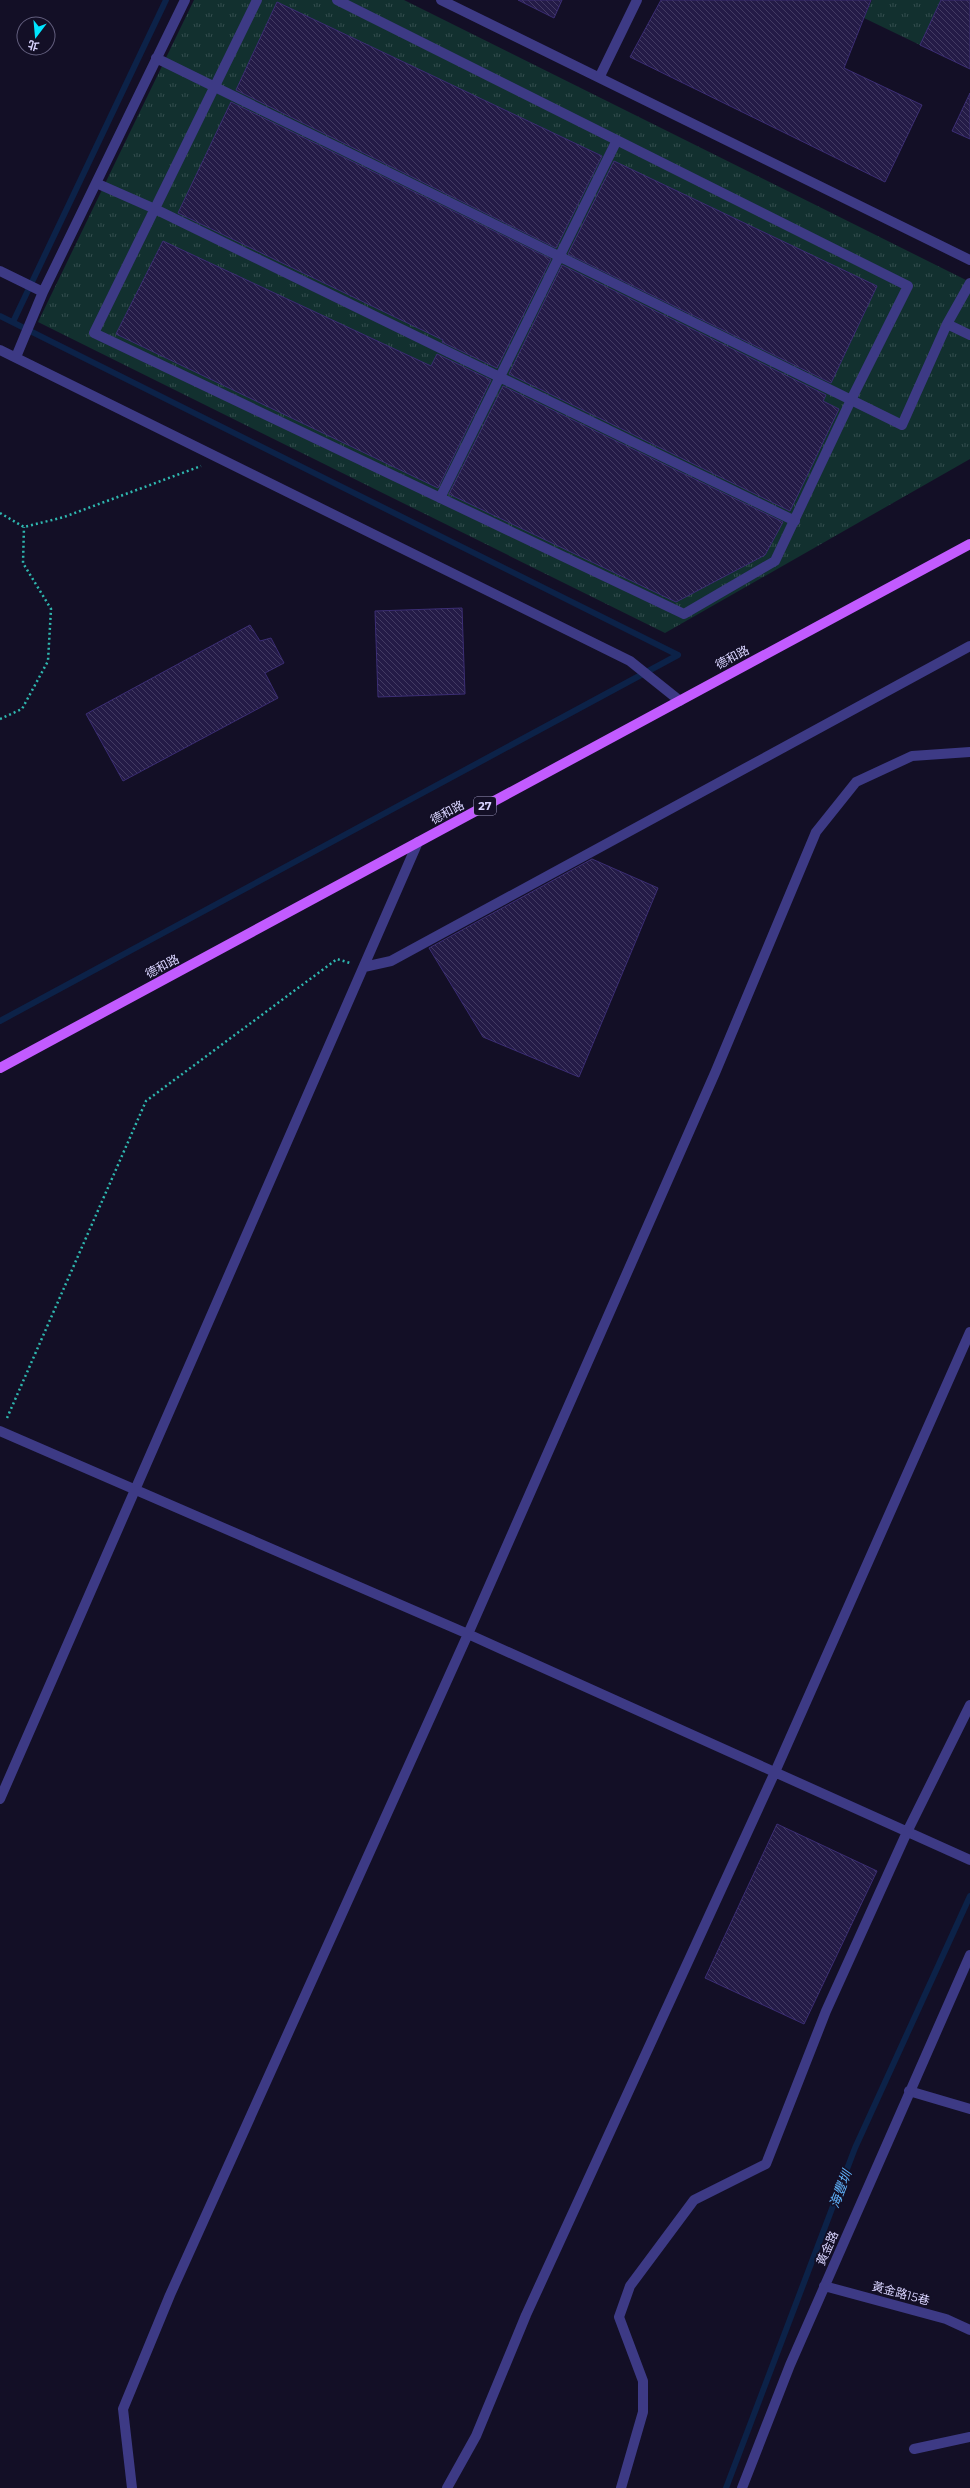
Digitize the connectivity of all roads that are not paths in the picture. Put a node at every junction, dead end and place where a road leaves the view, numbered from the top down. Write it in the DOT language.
graph roads {
  1 [pos="185,0"];
  2 [pos="257,0"];
  3 [pos="337,0"];
  4 [pos="441,0"];
  5 [pos="637,0"];
  6 [pos="156,58"];
  7 [pos="600,76"];
  8 [pos="214,88"];
  9 [pos="617,140"];
  10 [pos="96,183"];
  11 [pos="155,209"];
  12 [pos="560,257"];
  13 [pos="970,260"];
  14 [pos="0,271"];
  15 [pos="970,283"];
  16 [pos="43,292"];
  17 [pos="947,324"];
  18 [pos="970,335"];
  19 [pos="0,350"];
  20 [pos="16,357"];
  21 [pos="501,377"];
  22 [pos="851,400"];
  23 [pos="440,498"];
  24 [pos="795,521"];
  25 [pos="970,544"];
  26 [pos="970,646"];
  27 [pos="680,700"];
  28 [pos="970,752"];
  29 [pos="418,842"];
  30 [pos="364,967"];
  31 [pos="0,1068"];
  32 [pos="970,1332"];
  33 [pos="1,1431"];
  34 [pos="136,1490"];
  35 [pos="468,1634"];
  36 [pos="970,1705"];
  37 [pos="775,1772"];
  38 [pos="0,1799"];
  39 [pos="907,1832"];
  40 [pos="970,1860"];
  41 [pos="970,1954"];
  42 [pos="909,2091"];
  43 [pos="970,2109"];
  44 [pos="824,2286"];
  45 [pos="970,2330"];
  46 [pos="970,2437"];
  47 [pos="914,2449"];
  48 [pos="132,2488"];
  49 [pos="447,2488"];
  50 [pos="622,2488"];
  51 [pos="742,2488"];
  1 -- 6 [label="street"];
  2 -- 8 [label="street"];
  3 -- 9 [label="street"];
  4 -- 7 [label="street"];
  5 -- 7 [label="street"];
  6 -- 8 [label="street"];
  6 -- 10 [label="street"];
  7 -- 13 [label="street"];
  8 -- 11 [label="street"];
  8 -- 12 [label="street"];
  9 -- 12 [label="street"];
  9 -- 22 [label="street"];
  10 -- 11 [label="street"];
  10 -- 16 [label="street"];
  11 -- 21 [label="street"];
  11 -- 23 [label="street"];
  12 -- 21 [label="street"];
  12 -- 22 [label="street"];
  14 -- 16 [label="street"];
  15 -- 17 [label="street"];
  16 -- 20 [label="street"];
  17 -- 18 [label="street"];
  17 -- 22 [label="street"];
  19 -- 20 [label="street"];
  20 -- 27 [label="street"];
  21 -- 23 [label="street"];
  21 -- 24 [label="street"];
  22 -- 24 [label="street"];
  23 -- 24 [label="street"];
  25 -- 27 [label="main road, 德和路 / 27"];
  26 -- 30 [label="street"];
  27 -- 29 [label="main road, 德和路 / 27"];
  28 -- 35 [label="street"];
  29 -- 30 [label="street"];
  29 -- 31 [label="main road, 德和路 / 27"];
  30 -- 34 [label="street"];
  32 -- 37 [label="street"];
  33 -- 34 [label="street"];
  34 -- 35 [label="street"];
  34 -- 38 [label="street"];
  35 -- 37 [label="street"];
  35 -- 48 [label="street"];
  36 -- 39 [label="street"];
  37 -- 39 [label="street"];
  37 -- 49 [label="street"];
  39 -- 40 [label="street"];
  39 -- 50 [label="street"];
  41 -- 42 [label="street, 黃金路"];
  42 -- 43 [label="street"];
  42 -- 44 [label="street, 黃金路"];
  44 -- 45 [label="street, 黃金路15巷"];
  44 -- 51 [label="street, 黃金路"];
  46 -- 47 [label="street"];
}
